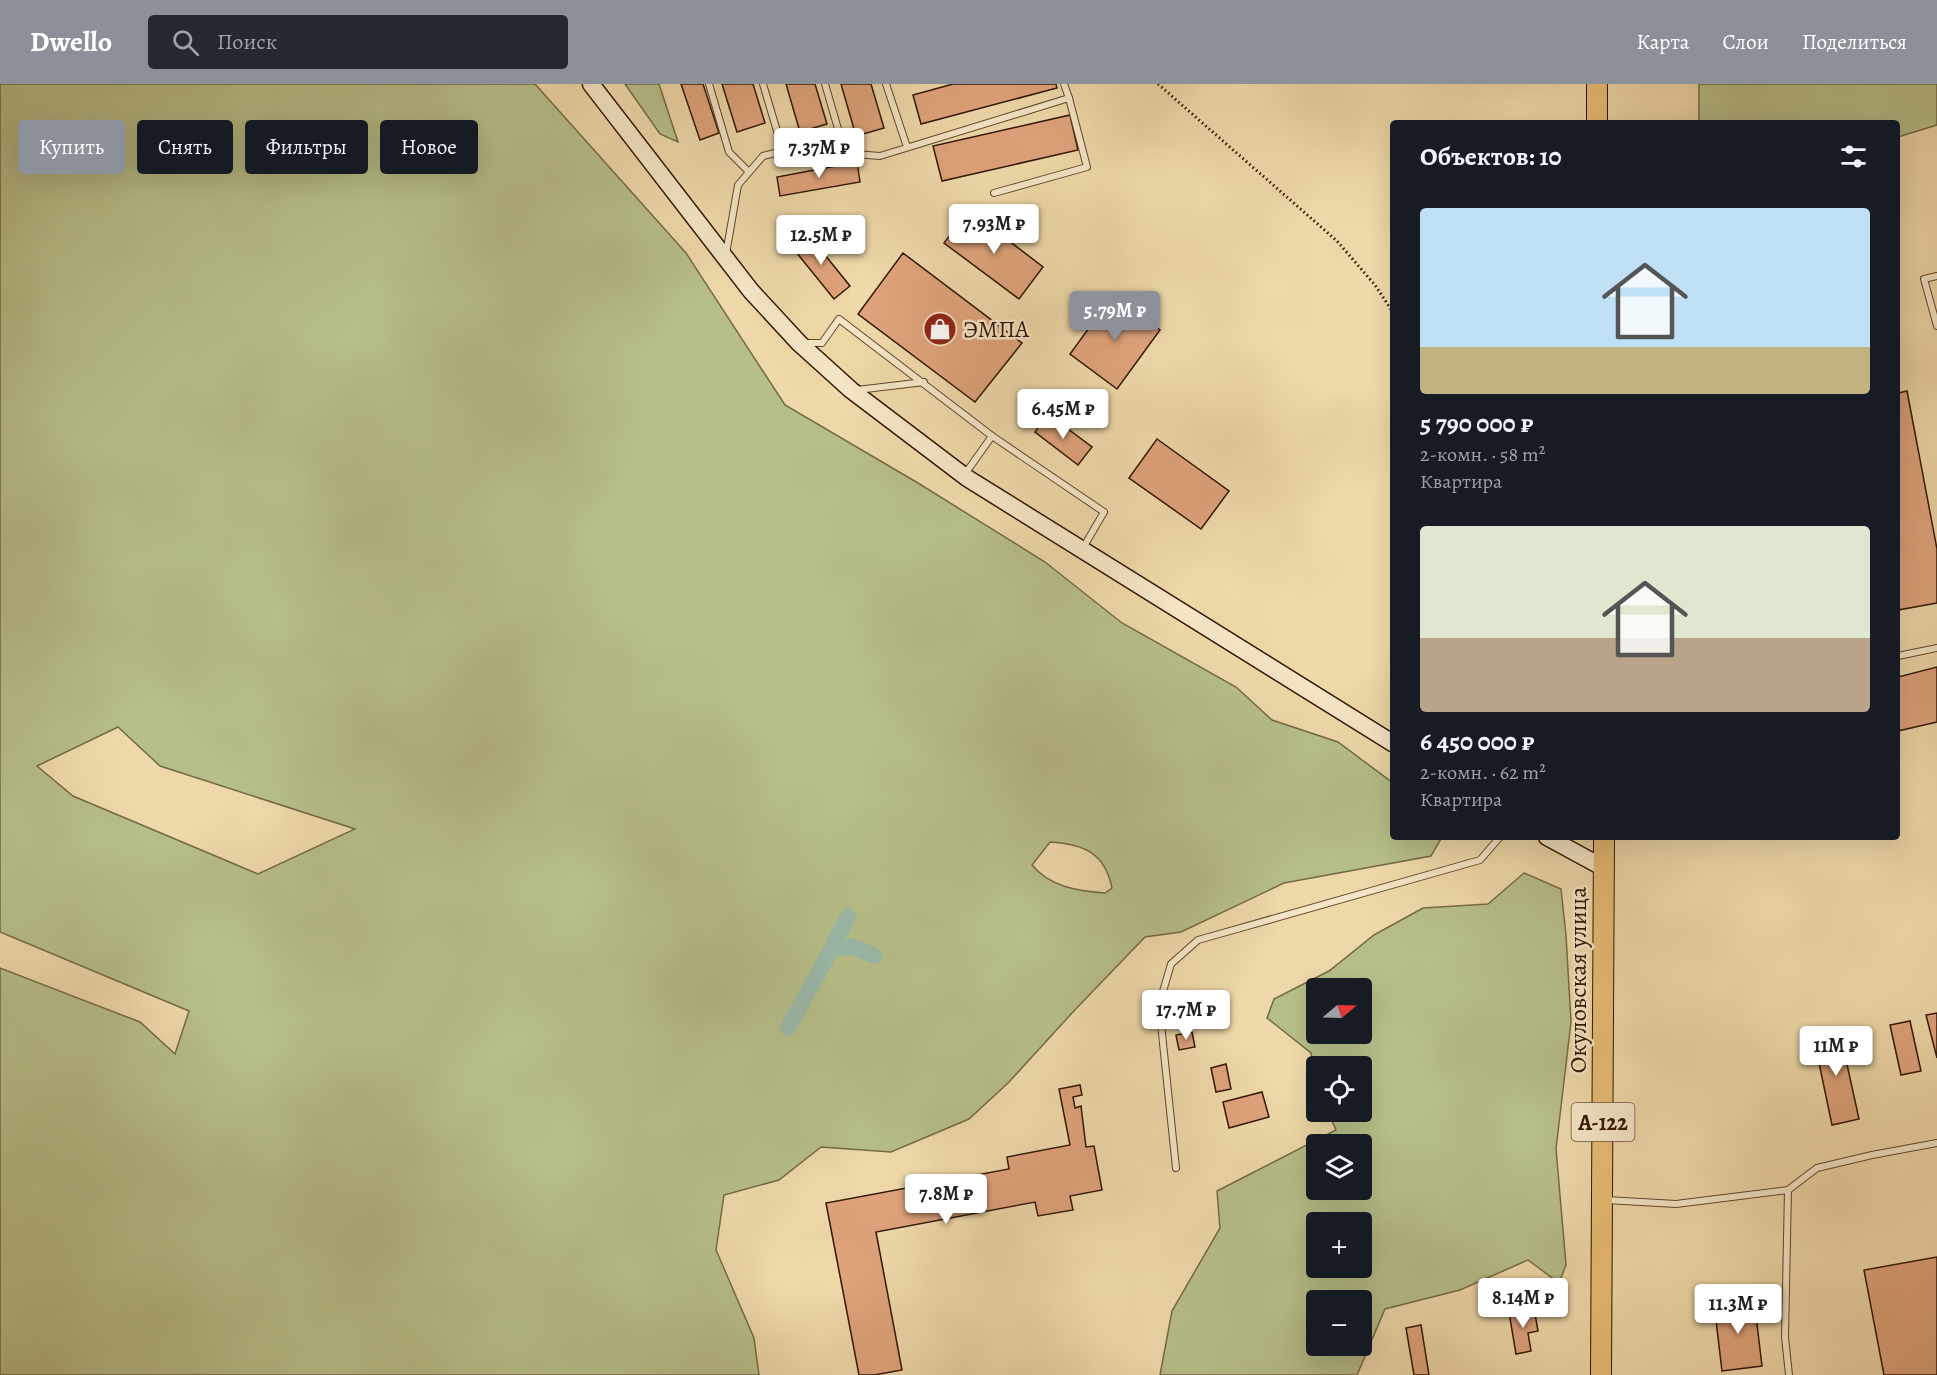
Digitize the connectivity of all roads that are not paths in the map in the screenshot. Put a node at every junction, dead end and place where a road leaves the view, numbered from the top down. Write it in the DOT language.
graph roads {
  1 [pos="591,84"];
  2 [pos="709,84"];
  3 [pos="763,84"];
  4 [pos="825,84"];
  5 [pos="886,84"];
  6 [pos="1064,84"];
  7 [pos="1597,84"];
  8 [pos="1069,98"];
  9 [pos="1597,120"];
  10 [pos="907,147"];
  11 [pos="783,151"];
  12 [pos="845,153"];
  13 [pos="749,172"];
  14 [pos="994,193"];
  15 [pos="725,257"];
  16 [pos="1937,276"];
  17 [pos="1937,326"];
  18 [pos="799,343"];
  19 [pos="925,382"];
  20 [pos="851,390"];
  21 [pos="992,436"];
  22 [pos="964,475"];
  23 [pos="1082,551"];
  24 [pos="1937,648"];
  25 [pos="1900,656"];
  26 [pos="1390,742"];
  27 [pos="1497,840"];
  28 [pos="1553,840"];
  29 [pos="1604,840"];
  30 [pos="1604,868"];
  31 [pos="1937,1143"];
  32 [pos="1176,1167"];
  33 [pos="1788,1190"];
  34 [pos="1603,1200"];
  35 [pos="1601,1375"];
  36 [pos="1789,1375"];
  1 -- 15 [label="main road"];
  2 -- 13 [label="lane"];
  3 -- 11 [label="lane"];
  4 -- 12 [label="lane"];
  5 -- 10 [label="lane"];
  6 -- 8 [label="lane"];
  7 -- 9 [label="main road"];
  8 -- 10 [label="lane"];
  8 -- 14 [label="lane"];
  10 -- 12 [label="lane"];
  11 -- 12 [label="lane"];
  11 -- 13 [label="lane"];
  13 -- 15 [label="lane"];
  15 -- 18 [label="main road"];
  16 -- 17 [label="lane"];
  18 -- 19 [label="lane"];
  18 -- 20 [label="main road"];
  19 -- 20 [label="lane"];
  19 -- 21 [label="lane"];
  20 -- 22 [label="main road"];
  21 -- 22 [label="lane"];
  21 -- 23 [label="lane"];
  22 -- 23 [label="main road"];
  23 -- 26 [label="main road"];
  24 -- 25 [label="lane"];
  27 -- 32 [label="lane"];
  28 -- 30 [label="main road"];
  29 -- 30 [label="main road, Окуловская улица / А-122"];
  30 -- 34 [label="main road, Окуловская улица / А-122"];
  31 -- 33 [label="lane"];
  33 -- 34 [label="lane"];
  33 -- 36 [label="lane"];
  34 -- 35 [label="main road, Окуловская улица / А-122"];
}
